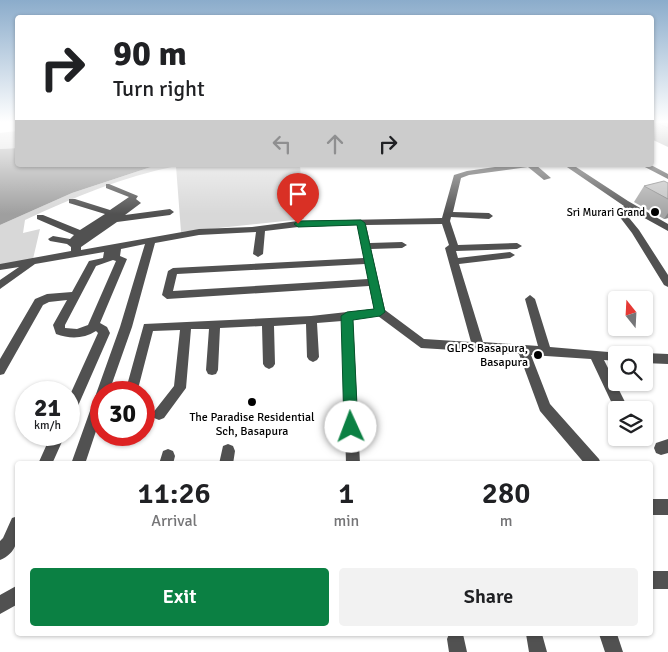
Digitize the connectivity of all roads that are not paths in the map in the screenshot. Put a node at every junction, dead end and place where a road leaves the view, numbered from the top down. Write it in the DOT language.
graph roads {
  1 [pos="462,167"];
  2 [pos="496,167"];
  3 [pos="533,167"];
  4 [pos="571,167"];
  5 [pos="649,167"];
  6 [pos="467,174"];
  7 [pos="668,177"];
  8 [pos="547,178"];
  9 [pos="108,186"];
  10 [pos="72,201"];
  11 [pos="630,206"];
  12 [pos="170,212"];
  13 [pos="112,216"];
  14 [pos="489,216"];
  15 [pos="40,217"];
  16 [pos="447,217"];
  17 [pos="361,223"];
  18 [pos="668,228"];
  19 [pos="262,229"];
  20 [pos="80,234"];
  21 [pos="53,239"];
  22 [pos="151,240"];
  23 [pos="402,244"];
  24 [pos="366,246"];
  25 [pos="517,246"];
  26 [pos="75,247"];
  27 [pos="113,247"];
  28 [pos="454,247"];
  29 [pos="258,254"];
  30 [pos="510,255"];
  31 [pos="111,259"];
  32 [pos="34,261"];
  33 [pos="369,261"];
  34 [pos="455,261"];
  35 [pos="0,267"];
  36 [pos="372,282"];
  37 [pos="668,283"];
  38 [pos="0,285"];
  39 [pos="75,295"];
  40 [pos="530,299"];
  41 [pos="380,312"];
  42 [pos="347,316"];
  43 [pos="311,320"];
  44 [pos="268,322"];
  45 [pos="215,324"];
  46 [pos="94,325"];
  47 [pos="186,325"];
  48 [pos="478,346"];
  49 [pos="523,350"];
  50 [pos="544,351"];
  51 [pos="595,354"];
  52 [pos="608,355"];
  53 [pos="313,357"];
  54 [pos="653,358"];
  55 [pos="668,359"];
  56 [pos="269,364"];
  57 [pos="0,370"];
  58 [pos="212,370"];
  59 [pos="107,381"];
  60 [pos="134,381"];
  61 [pos="80,386"];
  62 [pos="618,401"];
  63 [pos="158,414"];
  64 [pos="90,430"];
  65 [pos="53,446"];
  66 [pos="46,461"];
  67 [pos="79,461"];
  68 [pos="352,461"];
  69 [pos="591,461"];
  70 [pos="653,507"];
  71 [pos="668,507"];
  72 [pos="15,531"];
  73 [pos="0,552"];
  74 [pos="653,580"];
  75 [pos="668,580"];
  76 [pos="15,596"];
  77 [pos="0,606"];
  78 [pos="609,636"];
  79 [pos="614,652"];
  1 -- 6 [label="street"];
  2 -- 6 [label="street"];
  3 -- 8 [label="street"];
  4 -- 11 [label="street"];
  5 -- 7 [label="street"];
  6 -- 16 [label="street"];
  9 -- 13 [label="street"];
  10 -- 13 [label="street"];
  11 -- 18 [label="street"];
  11 -- 37 [label="street"];
  12 -- 13 [label="street"];
  13 -- 20 [label="street"];
  13 -- 26 [label="street"];
  14 -- 16 [label="street"];
  15 -- 20 [label="street"];
  16 -- 17 [label="street"];
  16 -- 28 [label="street"];
  17 -- 19 [label="street"];
  17 -- 24 [label="street"];
  19 -- 22 [label="street"];
  19 -- 29 [label="street"];
  20 -- 26 [label="street"];
  21 -- 26 [label="street"];
  22 -- 27 [label="street"];
  22 -- 59 [label="street"];
  23 -- 24 [label="street"];
  24 -- 33 [label="street"];
  25 -- 28 [label="street"];
  26 -- 27 [label="street"];
  26 -- 32 [label="street"];
  27 -- 31 [label="street"];
  28 -- 34 [label="street"];
  30 -- 34 [label="street"];
  31 -- 39 [label="street"];
  31 -- 46 [label="street"];
  32 -- 35 [label="street"];
  32 -- 38 [label="street"];
  33 -- 36 [label="street"];
  33 -- 36 [label="street"];
  34 -- 48 [label="street"];
  36 -- 41 [label="street"];
  39 -- 46 [label="street"];
  39 -- 57 [label="street"];
  40 -- 50 [label="street"];
  41 -- 42 [label="street"];
  41 -- 48 [label="street"];
  42 -- 43 [label="street"];
  42 -- 68 [label="street"];
  43 -- 44 [label="street"];
  43 -- 53 [label="street"];
  44 -- 45 [label="street"];
  44 -- 56 [label="street"];
  45 -- 47 [label="street"];
  45 -- 58 [label="street"];
  46 -- 61 [label="street"];
  47 -- 60 [label="street"];
  47 -- 63 [label="street"];
  48 -- 49 [label="street"];
  49 -- 50 [label="street"];
  49 -- 69 [label="street"];
  50 -- 51 [label="street"];
  51 -- 52 [label="street"];
  51 -- 62 [label="street"];
  54 -- 55 [label="street"];
  64 -- 67 [label="street"];
  65 -- 66 [label="street"];
  70 -- 71 [label="street"];
  72 -- 73 [label="street"];
  74 -- 75 [label="street"];
  76 -- 77 [label="street"];
  78 -- 79 [label="street"];
}
